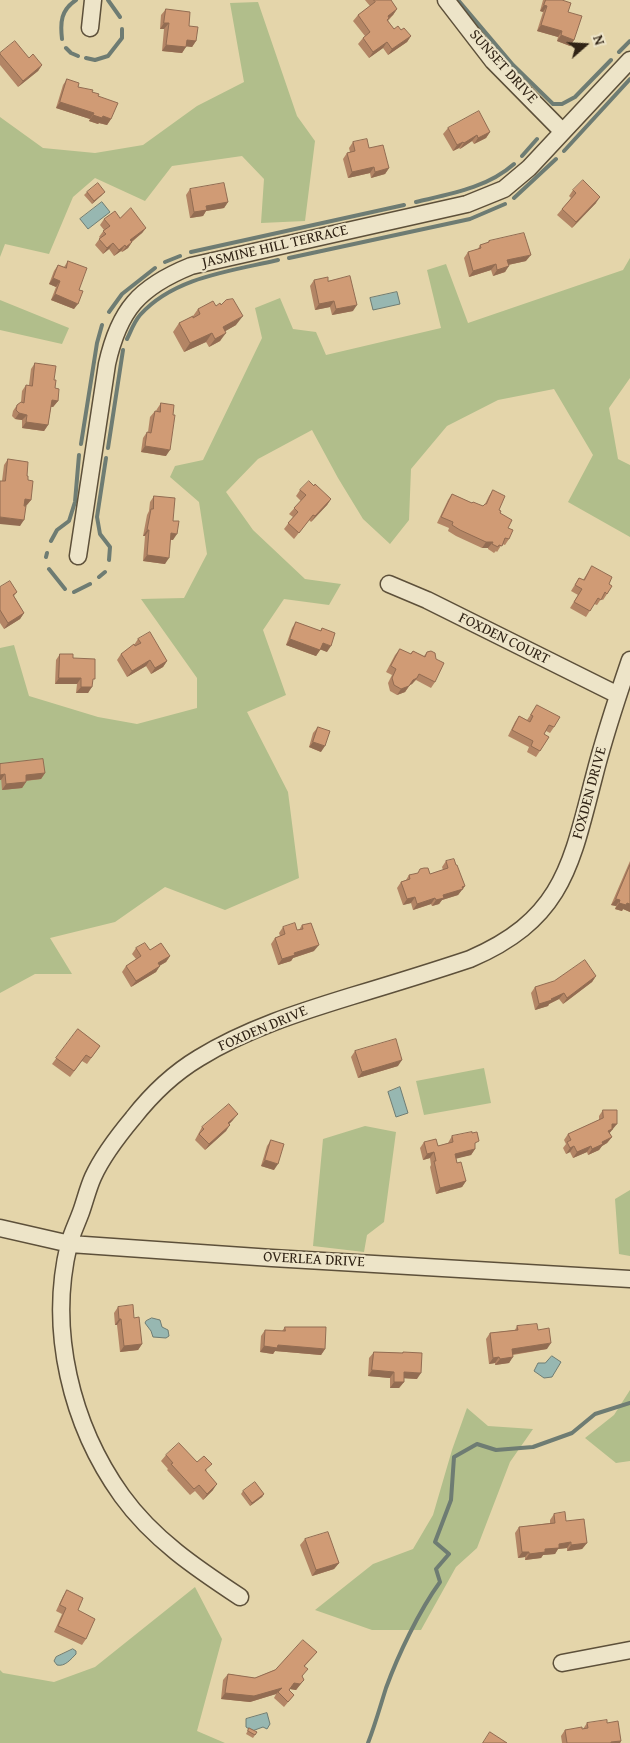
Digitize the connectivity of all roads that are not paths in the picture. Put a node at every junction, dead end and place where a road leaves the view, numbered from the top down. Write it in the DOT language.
graph roads {
  1 [pos="93,0"];
  2 [pos="446,0"];
  3 [pos="90,28"];
  4 [pos="630,60"];
  5 [pos="562,131"];
  6 [pos="78,556"];
  7 [pos="389,584"];
  8 [pos="630,660"];
  9 [pos="618,695"];
  10 [pos="0,1228"];
  11 [pos="70,1244"];
  12 [pos="630,1279"];
  13 [pos="240,1597"];
  14 [pos="630,1650"];
  15 [pos="562,1662"];
  1 -- 3 [label="street"];
  2 -- 5 [label="street, SUNSET DRIVE"];
  4 -- 5 [label="street, JASMINE HILL TERRACE"];
  5 -- 6 [label="street, JASMINE HILL TERRACE"];
  7 -- 9 [label="street, FOXDEN COURT"];
  8 -- 9 [label="street, FOXDEN DRIVE"];
  9 -- 11 [label="street, FOXDEN DRIVE"];
  10 -- 11 [label="street, OVERLEA DRIVE"];
  11 -- 12 [label="street, OVERLEA DRIVE"];
  11 -- 13 [label="street, FOXDEN DRIVE"];
  14 -- 15 [label="street"];
}
